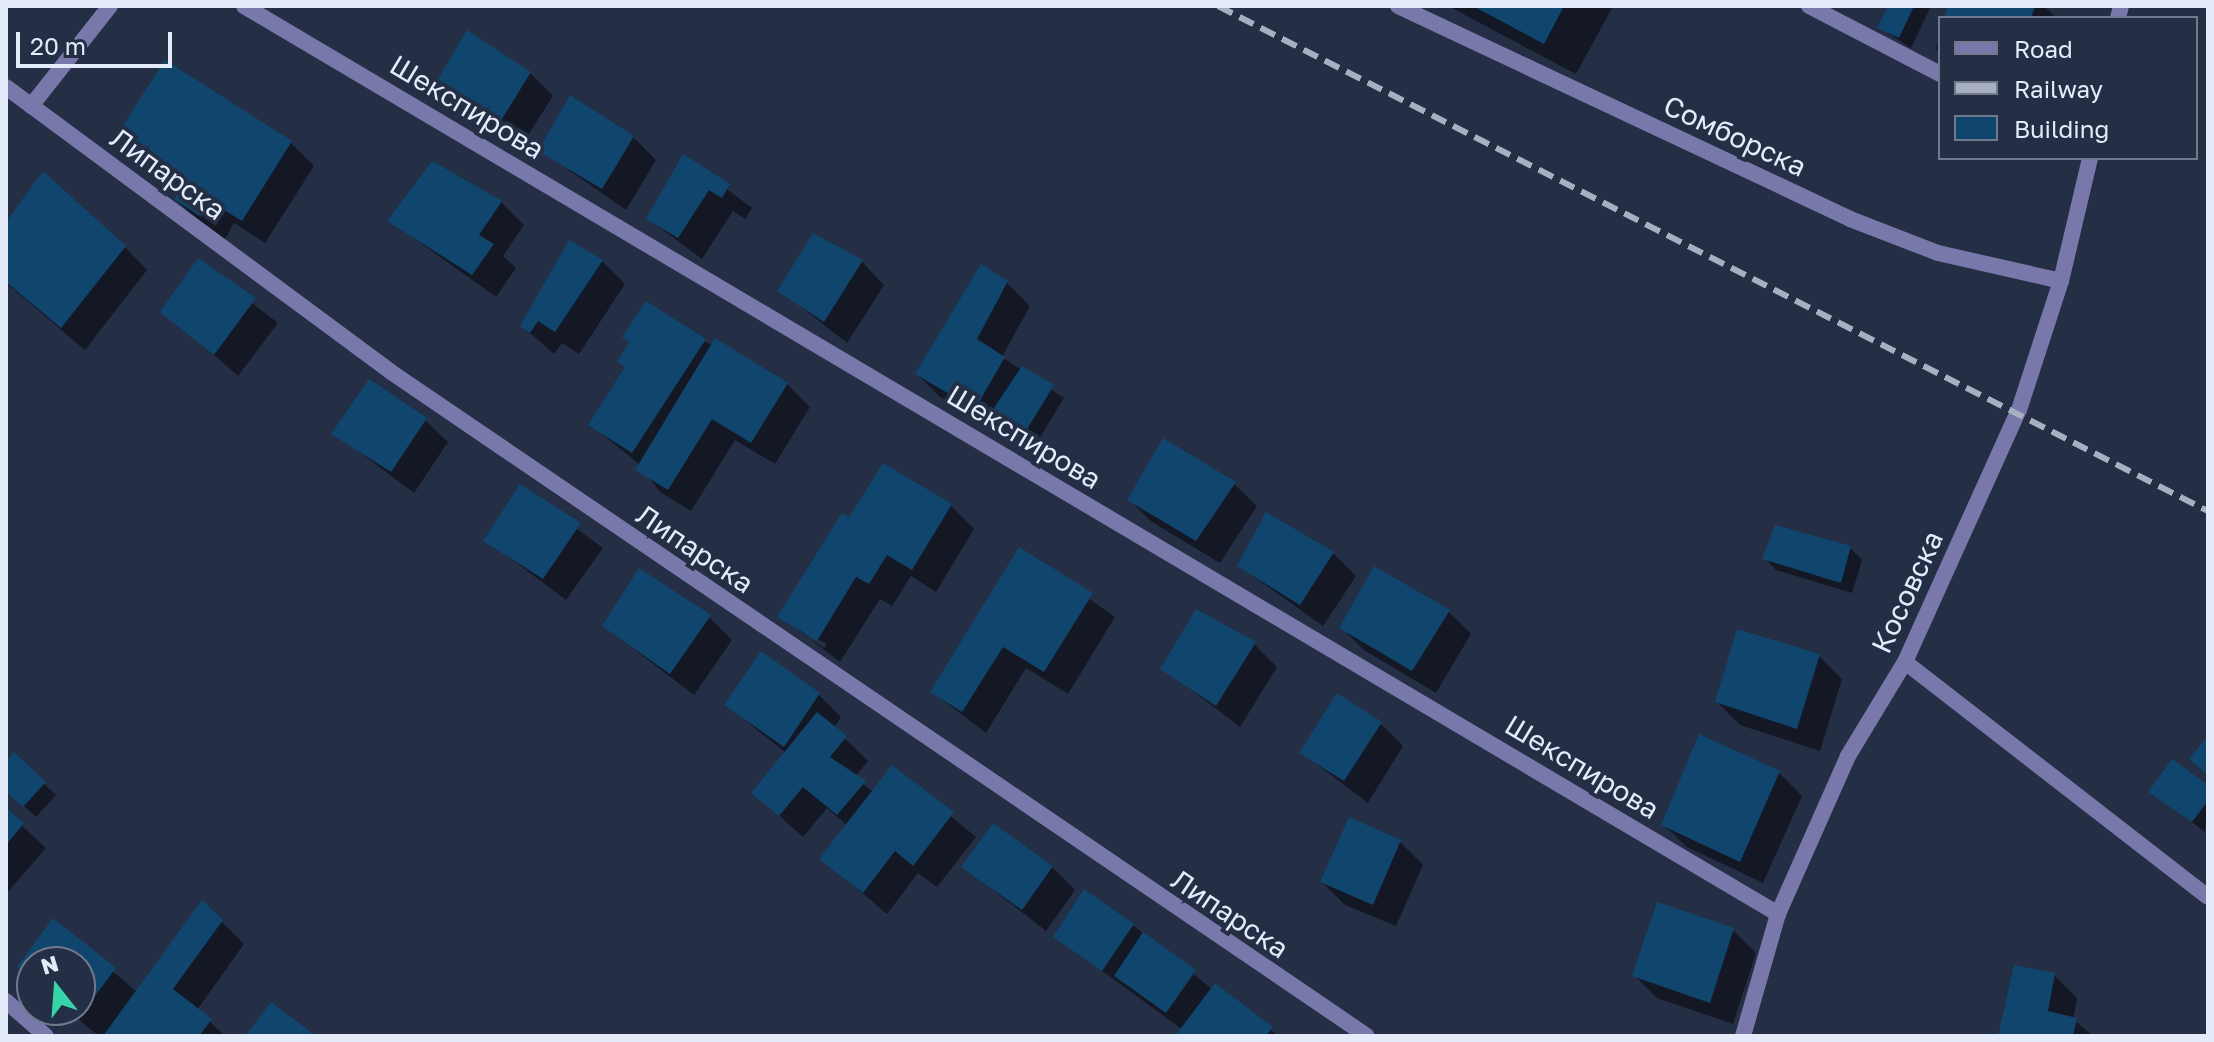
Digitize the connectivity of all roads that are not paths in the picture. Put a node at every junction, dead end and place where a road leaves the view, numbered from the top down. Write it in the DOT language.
graph roads {
  1 [pos="110,6"];
  2 [pos="244,6"];
  3 [pos="1398,6"];
  4 [pos="1809,6"];
  5 [pos="1938,73"];
  6 [pos="6,87"];
  7 [pos="31,106"];
  8 [pos="2090,160"];
  9 [pos="2061,281"];
  10 [pos="1905,662"];
  11 [pos="2208,897"];
  12 [pos="1778,914"];
  13 [pos="6,1001"];
  14 [pos="46,1036"];
  15 [pos="1367,1036"];
  16 [pos="1743,1036"];
  1 -- 7 [label="street"];
  2 -- 12 [label="street, Шекспирова"];
  3 -- 9 [label="street, Сомборска"];
  4 -- 5 [label="street"];
  6 -- 7 [label="street, Липарска"];
  7 -- 15 [label="street, Липарска"];
  8 -- 9 [label="street, Косовска"];
  9 -- 10 [label="street, Косовска"];
  10 -- 11 [label="street"];
  10 -- 12 [label="street, Косовска"];
  12 -- 16 [label="street, Косовска"];
  13 -- 14 [label="street"];
}
